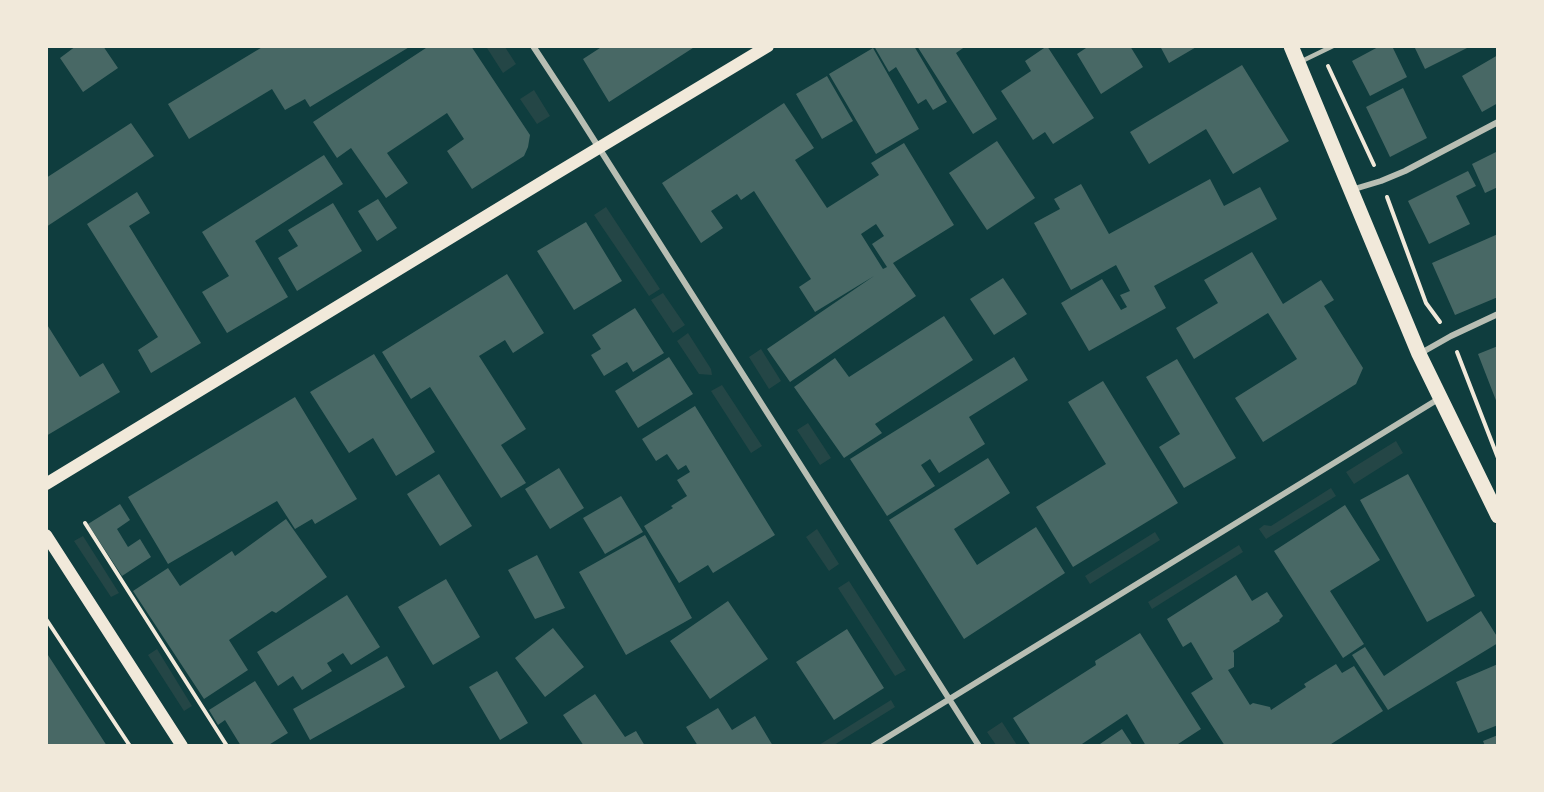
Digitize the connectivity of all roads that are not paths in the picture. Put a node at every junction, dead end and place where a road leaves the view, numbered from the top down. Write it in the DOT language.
graph roads {
  1 [pos="533,46"];
  2 [pos="768,46"];
  3 [pos="1291,46"];
  4 [pos="1333,46"];
  5 [pos="1298,64"];
  6 [pos="1497,122"];
  7 [pos="599,148"];
  8 [pos="1350,190"];
  9 [pos="1497,314"];
  10 [pos="1419,354"];
  11 [pos="1440,398"];
  12 [pos="46,484"];
  13 [pos="1497,516"];
  14 [pos="46,536"];
  15 [pos="949,698"];
  16 [pos="182,746"];
  17 [pos="873,746"];
  18 [pos="979,746"];
  1 -- 7 [label="street"];
  2 -- 7 [label="main road"];
  3 -- 5 [label="main road"];
  4 -- 5 [label="lane"];
  5 -- 8 [label="main road"];
  6 -- 8 [label="street"];
  7 -- 12 [label="main road"];
  7 -- 15 [label="street"];
  8 -- 10 [label="main road"];
  9 -- 10 [label="street"];
  10 -- 11 [label="main road"];
  11 -- 13 [label="main road"];
  11 -- 15 [label="street"];
  14 -- 16 [label="main road"];
  15 -- 17 [label="street"];
  15 -- 18 [label="street"];
}
